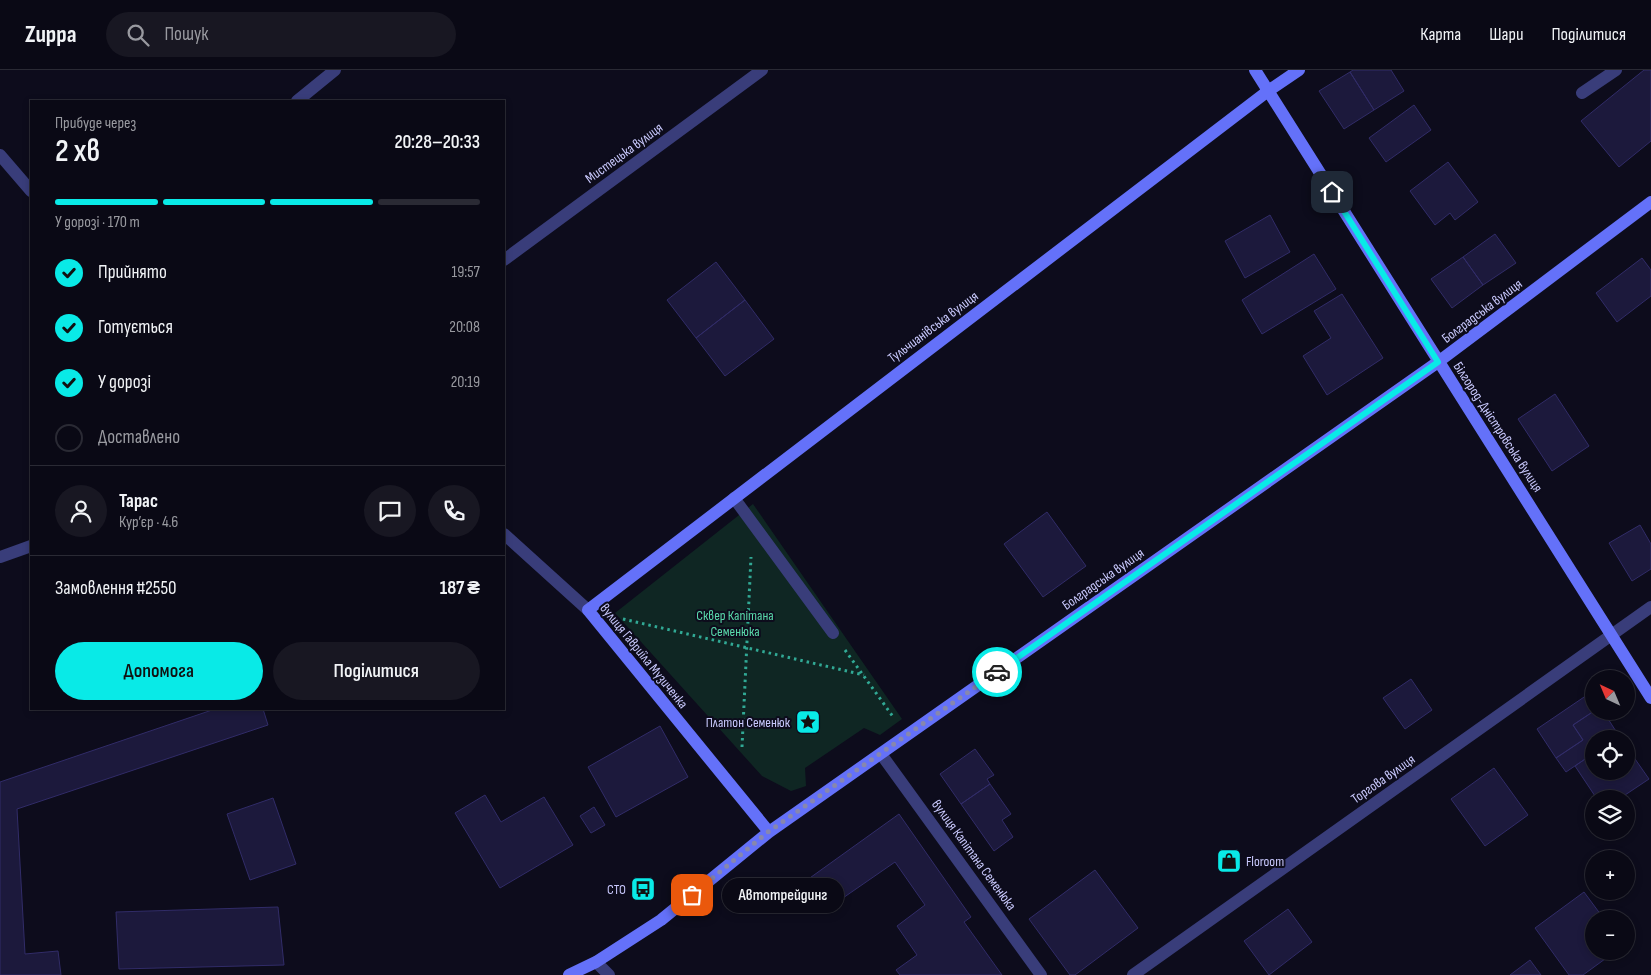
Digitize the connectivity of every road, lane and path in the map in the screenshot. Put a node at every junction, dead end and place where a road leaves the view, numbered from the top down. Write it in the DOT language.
graph roads {
  1 [pos="335,70"];
  2 [pos="762,70"];
  3 [pos="1255,70"];
  4 [pos="1299,70"];
  5 [pos="1616,70"];
  6 [pos="1268,91"];
  7 [pos="1582,92"];
  8 [pos="298,100"];
  9 [pos="0,155"];
  10 [pos="30,190"];
  11 [pos="1651,202"];
  12 [pos="505,259"];
  13 [pos="1438,362"];
  14 [pos="734,498"];
  15 [pos="752,523"];
  16 [pos="505,535"];
  17 [pos="30,546"];
  18 [pos="0,557"];
  19 [pos="1651,606"];
  20 [pos="588,610"];
  21 [pos="833,633"];
  22 [pos="1613,635"];
  23 [pos="747,649"];
  24 [pos="864,675"];
  25 [pos="1651,698"];
  26 [pos="898,723"];
  27 [pos="742,746"];
  28 [pos="881,754"];
  29 [pos="768,832"];
  30 [pos="596,962"];
  31 [pos="569,975"];
  32 [pos="609,975"];
  33 [pos="1041,975"];
  34 [pos="1133,975"];
  1 -- 8 [label="street"];
  2 -- 12 [label="street, Мистецька вулиця"];
  3 -- 6 [label="main road, Білгород-Дністровська вулиця"];
  4 -- 6 [label="main road, Тульчианівська вулиця"];
  5 -- 7 [label="street"];
  6 -- 13 [label="main road, Білгород-Дністровська вулиця"];
  6 -- 14 [label="main road, Тульчианівська вулиця"];
  9 -- 10 [label="street"];
  11 -- 13 [label="main road, Болградська вулиця"];
  13 -- 22 [label="main road, Білгород-Дністровська вулиця"];
  13 -- 28 [label="main road, Болградська вулиця"];
  14 -- 15 [label="street"];
  14 -- 20 [label="main road, Тульчианівська вулиця"];
  15 -- 21 [label="street"];
  15 -- 23 [label="path"];
  16 -- 20 [label="street, вулиця Гавриїла Музиченка"];
  17 -- 18 [label="street"];
  19 -- 22 [label="street, Торгова вулиця"];
  20 -- 23 [label="path"];
  20 -- 29 [label="main road, вулиця Гавриїла Музиченка"];
  21 -- 24 [label="path"];
  22 -- 25 [label="main road, Білгород-Дністровська вулиця"];
  22 -- 34 [label="street, Торгова вулиця"];
  23 -- 24 [label="path"];
  23 -- 27 [label="path"];
  24 -- 26 [label="path"];
  28 -- 29 [label="main road, Болградська вулиця"];
  28 -- 33 [label="street, вулиця Капітана Семенюка"];
  29 -- 30 [label="main road, Болградська вулиця"];
  30 -- 31 [label="main road, Болградська вулиця"];
  30 -- 32 [label="street"];
}
